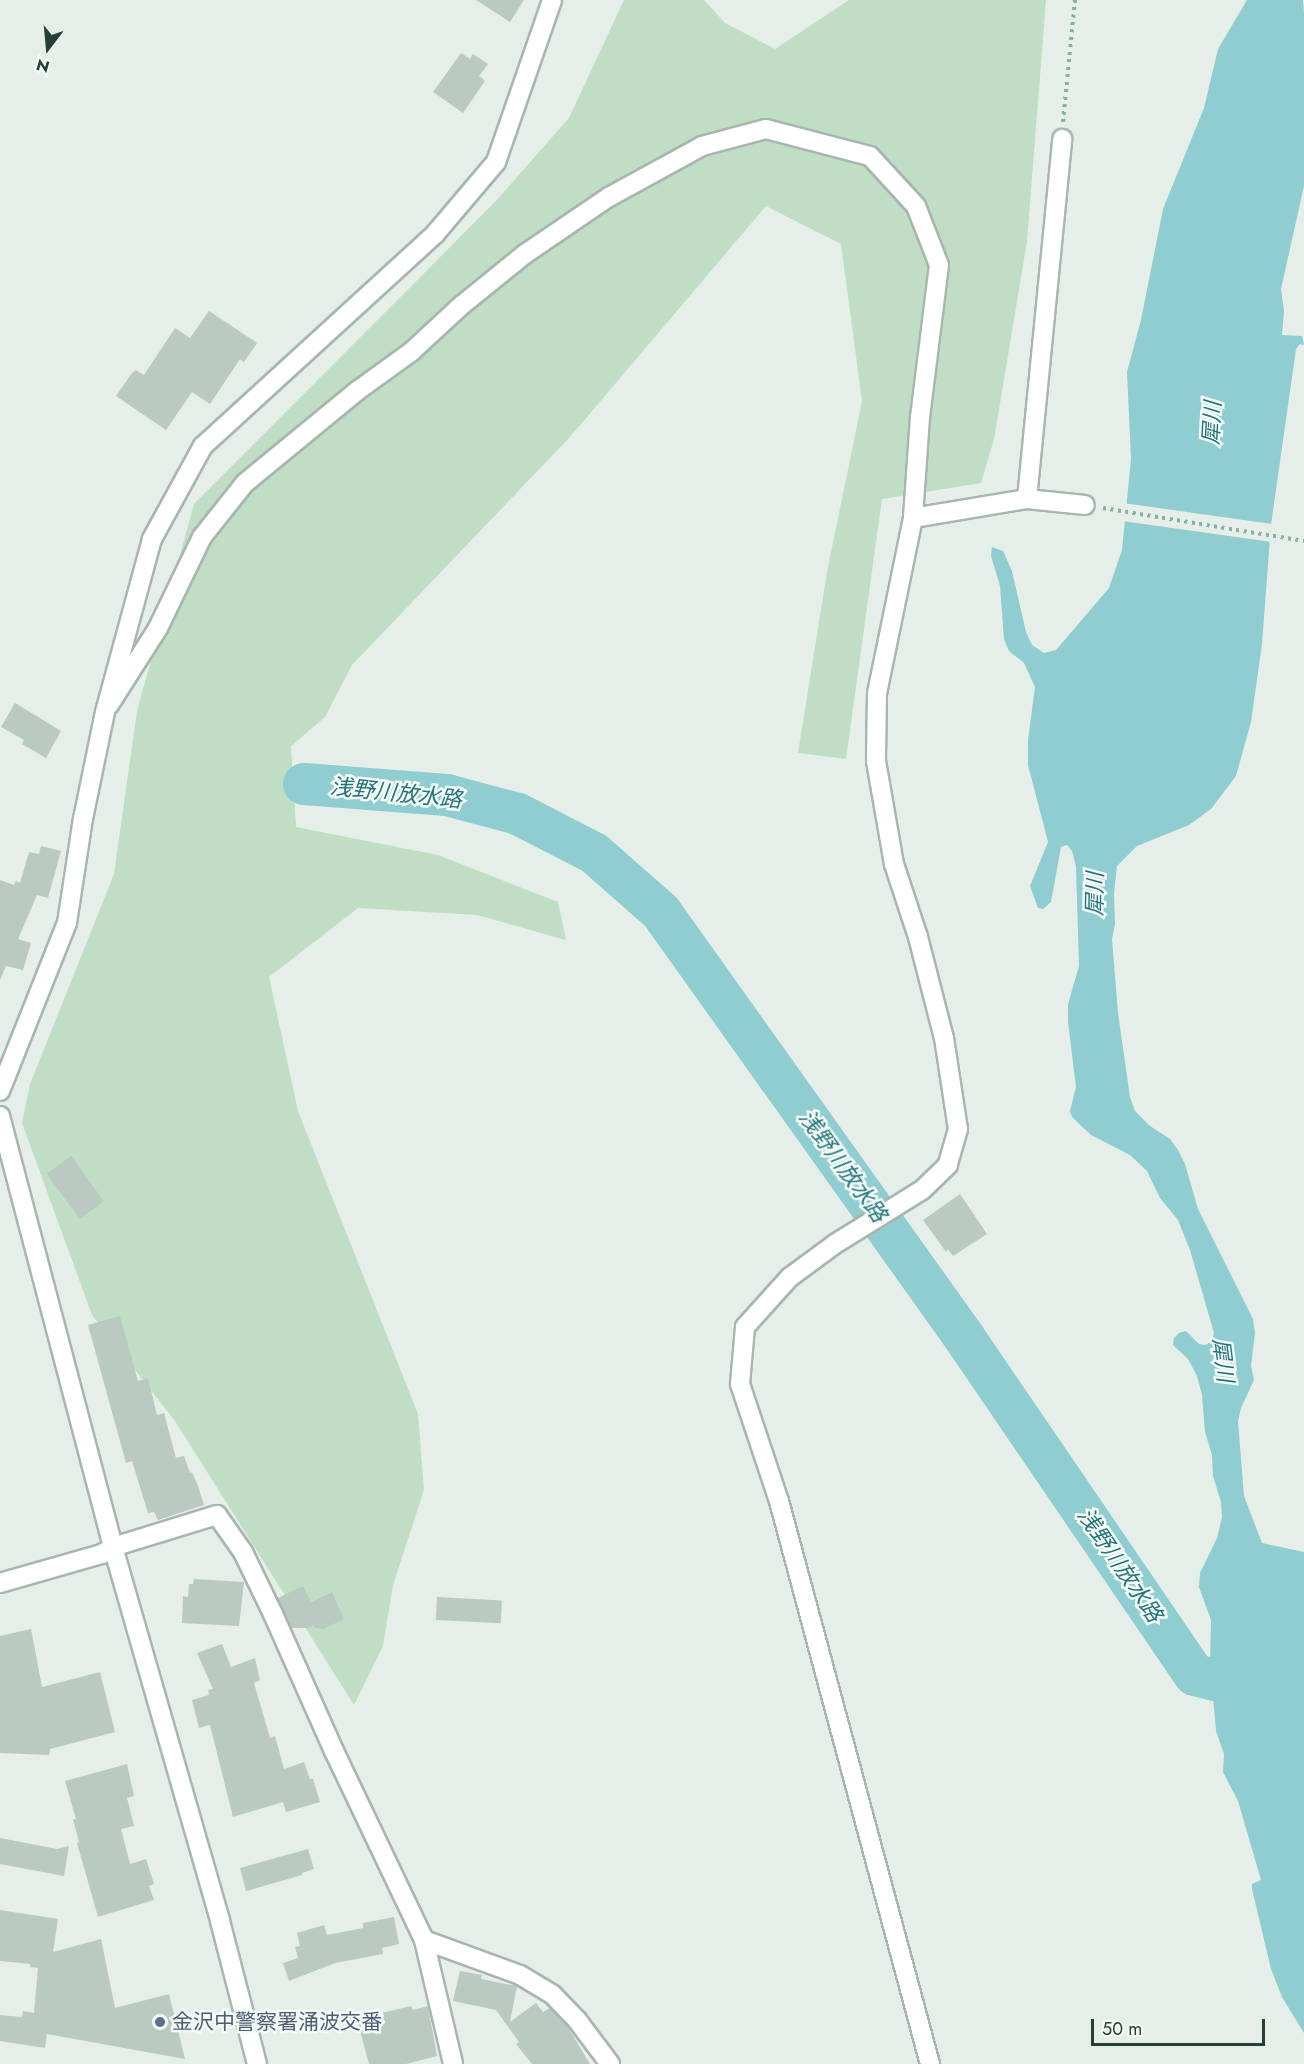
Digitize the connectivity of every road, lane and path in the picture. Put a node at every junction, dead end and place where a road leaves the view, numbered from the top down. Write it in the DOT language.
graph roads {
  1 [pos="552,0"];
  2 [pos="1075,0"];
  3 [pos="1062,139"];
  4 [pos="1027,498"];
  5 [pos="1085,506"];
  6 [pos="913,518"];
  7 [pos="1304,541"];
  8 [pos="105,712"];
  9 [pos="0,1091"];
  10 [pos="1,1128"];
  11 [pos="113,1547"];
  12 [pos="0,1583"];
  13 [pos="424,1940"];
  14 [pos="447,2063"];
  15 [pos="257,2064"];
  16 [pos="609,2064"];
  17 [pos="930,2064"];
  1 -- 8 [label="street"];
  2 -- 3 [label="path"];
  3 -- 4 [label="street"];
  4 -- 5 [label="street"];
  4 -- 6 [label="street"];
  5 -- 7 [label="path"];
  6 -- 8 [label="street"];
  6 -- 17 [label="street"];
  8 -- 9 [label="street"];
  10 -- 11 [label="street"];
  11 -- 12 [label="street"];
  11 -- 13 [label="street"];
  11 -- 15 [label="street"];
  13 -- 14 [label="street"];
  13 -- 16 [label="street"];
}
